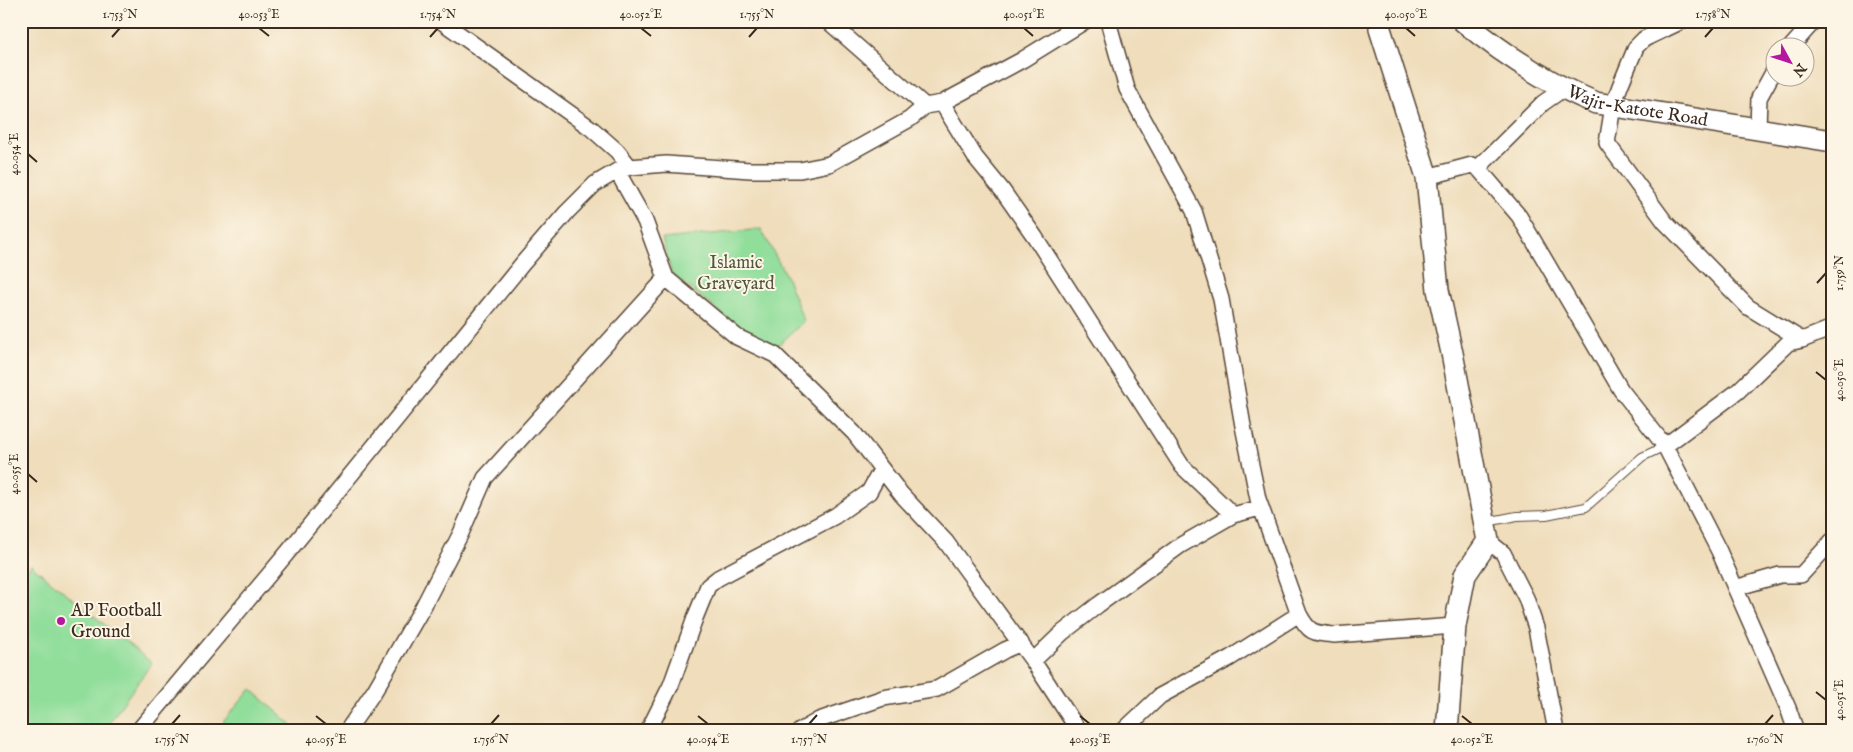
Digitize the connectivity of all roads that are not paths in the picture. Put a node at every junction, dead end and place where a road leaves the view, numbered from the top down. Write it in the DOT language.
graph roads {
  1 [pos="441,21"];
  2 [pos="828,21"];
  3 [pos="1085,21"];
  4 [pos="1108,21"];
  5 [pos="1380,21"];
  6 [pos="1463,21"];
  7 [pos="1682,21"];
  8 [pos="1814,21"];
  9 [pos="1799,38"];
  10 [pos="1766,85"];
  11 [pos="1563,89"];
  12 [pos="942,103"];
  13 [pos="925,106"];
  14 [pos="1613,106"];
  15 [pos="1758,128"];
  16 [pos="1832,141"];
  17 [pos="1478,168"];
  18 [pos="623,169"];
  19 [pos="1426,177"];
  20 [pos="666,278"];
  21 [pos="1832,328"];
  22 [pos="1802,340"];
  23 [pos="1665,446"];
  24 [pos="881,470"];
  25 [pos="1260,508"];
  26 [pos="1234,515"];
  27 [pos="1486,531"];
  28 [pos="1832,541"];
  29 [pos="1735,588"];
  30 [pos="1299,614"];
  31 [pos="1456,626"];
  32 [pos="1021,644"];
  33 [pos="1033,661"];
  34 [pos="821,725"];
  35 [pos="138,731"];
  36 [pos="347,731"];
  37 [pos="648,731"];
  38 [pos="800,731"];
  39 [pos="1078,731"];
  40 [pos="1123,731"];
  41 [pos="1447,731"];
  42 [pos="1556,731"];
  43 [pos="1796,731"];
  1 -- 18 [label="street"];
  2 -- 13 [label="street"];
  3 -- 12 [label="street"];
  4 -- 25 [label="street"];
  5 -- 19 [label="street"];
  6 -- 11 [label="street, Wajir-Katote Road"];
  7 -- 14 [label="street"];
  8 -- 9 [label="street"];
  10 -- 15 [label="street"];
  11 -- 14 [label="street, Wajir-Katote Road"];
  11 -- 17 [label="street"];
  12 -- 13 [label="street"];
  12 -- 26 [label="street"];
  13 -- 18 [label="street"];
  14 -- 15 [label="street, Wajir-Katote Road"];
  14 -- 22 [label="street"];
  15 -- 16 [label="street, Wajir-Katote Road"];
  17 -- 19 [label="street"];
  17 -- 23 [label="street"];
  18 -- 20 [label="street"];
  18 -- 35 [label="street"];
  19 -- 27 [label="street"];
  20 -- 24 [label="street"];
  20 -- 36 [label="street"];
  21 -- 22 [label="street"];
  22 -- 23 [label="street"];
  23 -- 27 [label="lane"];
  23 -- 29 [label="street"];
  24 -- 32 [label="street"];
  24 -- 37 [label="street"];
  25 -- 26 [label="street"];
  25 -- 30 [label="street"];
  26 -- 33 [label="street"];
  27 -- 31 [label="street"];
  27 -- 42 [label="street"];
  28 -- 29 [label="street"];
  29 -- 43 [label="street"];
  30 -- 31 [label="street"];
  30 -- 40 [label="street"];
  31 -- 41 [label="street"];
  32 -- 33 [label="street"];
  32 -- 34 [label="street"];
  33 -- 39 [label="street"];
  34 -- 38 [label="street"];
}
